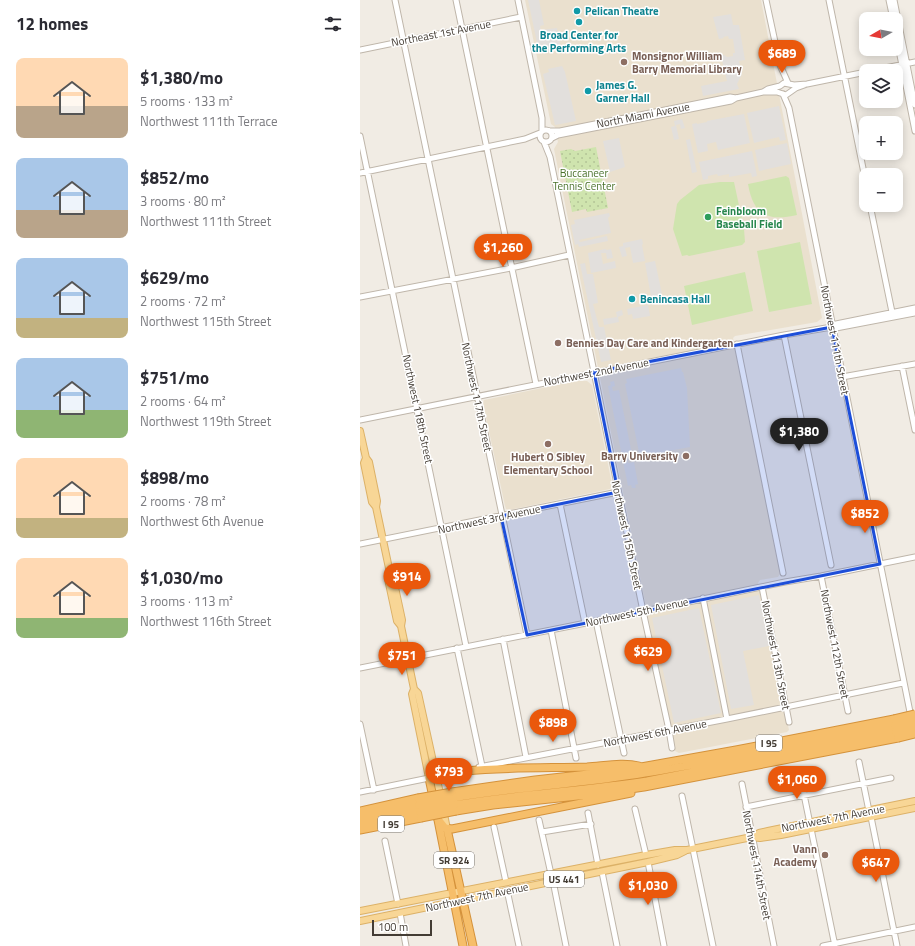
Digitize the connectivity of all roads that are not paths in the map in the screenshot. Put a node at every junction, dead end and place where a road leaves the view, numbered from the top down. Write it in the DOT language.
graph roads {
  1 [pos="394,0"];
  2 [pos="456,0"];
  3 [pos="518,0"];
  4 [pos="766,0"];
  5 [pos="829,0"];
  6 [pos="889,0"];
  7 [pos="894,0"];
  8 [pos="893,12"];
  9 [pos="894,12"];
  10 [pos="521,17"];
  11 [pos="462,29"];
  12 [pos="403,41"];
  13 [pos="360,50"];
  14 [pos="902,56"];
  15 [pos="902,56"];
  16 [pos="915,62"];
  17 [pos="904,64"];
  18 [pos="780,65"];
  19 [pos="859,73"];
  20 [pos="844,76"];
  21 [pos="788,84"];
  22 [pos="807,84"];
  23 [pos="781,85"];
  24 [pos="763,92"];
  25 [pos="791,92"];
  26 [pos="782,94"];
  27 [pos="913,104"];
  28 [pos="789,108"];
  29 [pos="542,118"];
  30 [pos="618,122"];
  31 [pos="549,130"];
  32 [pos="915,131"];
  33 [pos="541,132"];
  34 [pos="360,136"];
  35 [pos="525,139"];
  36 [pos="551,139"];
  37 [pos="543,141"];
  38 [pos="486,148"];
  39 [pos="550,156"];
  40 [pos="427,159"];
  41 [pos="863,168"];
  42 [pos="368,172"];
  43 [pos="360,173"];
  44 [pos="871,212"];
  45 [pos="569,255"];
  46 [pos="511,268"];
  47 [pos="453,279"];
  48 [pos="393,290"];
  49 [pos="360,297"];
  50 [pos="915,308"];
  51 [pos="915,313"];
  52 [pos="892,315"];
  53 [pos="832,327"];
  54 [pos="784,334"];
  55 [pos="738,344"];
  56 [pos="915,364"];
  57 [pos="902,366"];
  58 [pos="594,372"];
  59 [pos="842,377"];
  60 [pos="536,384"];
  61 [pos="476,396"];
  62 [pos="417,408"];
  63 [pos="360,420"];
  64 [pos="915,430"];
  65 [pos="360,431"];
  66 [pos="618,492"];
  67 [pos="560,504"];
  68 [pos="501,516"];
  69 [pos="443,528"];
  70 [pos="383,540"];
  71 [pos="360,544"];
  72 [pos="915,557"];
  73 [pos="880,564"];
  74 [pos="831,565"];
  75 [pos="783,573"];
  76 [pos="821,576"];
  77 [pos="762,587"];
  78 [pos="703,598"];
  79 [pos="643,611"];
  80 [pos="596,621"];
  81 [pos="585,623"];
  82 [pos="551,630"];
  83 [pos="527,634"];
  84 [pos="503,639"];
  85 [pos="466,646"];
  86 [pos="457,648"];
  87 [pos="408,659"];
  88 [pos="360,668"];
  89 [pos="903,683"];
  90 [pos="845,694"];
  91 [pos="786,706"];
  92 [pos="848,711"];
  93 [pos="915,714"];
  94 [pos="727,719"];
  95 [pos="915,721"];
  96 [pos="789,722"];
  97 [pos="360,724"];
  98 [pos="896,728"];
  99 [pos="915,728"];
  100 [pos="669,730"];
  101 [pos="915,734"];
  102 [pos="915,737"];
  103 [pos="622,739"];
  104 [pos="574,748"];
  105 [pos="672,748"];
  106 [pos="624,753"];
  107 [pos="526,757"];
  108 [pos="576,758"];
  109 [pos="859,762"];
  110 [pos="482,766"];
  111 [pos="643,767"];
  112 [pos="465,771"];
  113 [pos="800,775"];
  114 [pos="704,776"];
  115 [pos="432,777"];
  116 [pos="891,778"];
  117 [pos="742,784"];
  118 [pos="864,784"];
  119 [pos="374,790"];
  120 [pos="360,792"];
  121 [pos="805,795"];
  122 [pos="682,796"];
  123 [pos="915,801"];
  124 [pos="454,802"];
  125 [pos="746,807"];
  126 [pos="420,808"];
  127 [pos="915,808"];
  128 [pos="635,809"];
  129 [pos="360,811"];
  130 [pos="588,813"];
  131 [pos="870,814"];
  132 [pos="360,817"];
  133 [pos="437,818"];
  134 [pos="539,820"];
  135 [pos="360,824"];
  136 [pos="590,824"];
  137 [pos="811,826"];
  138 [pos="494,827"];
  139 [pos="447,829"];
  140 [pos="360,830"];
  141 [pos="542,832"];
  142 [pos="752,837"];
  143 [pos="385,841"];
  144 [pos="690,850"];
  145 [pos="646,855"];
  146 [pos="648,862"];
  147 [pos="598,865"];
  148 [pos="582,868"];
  149 [pos="602,872"];
  150 [pos="551,874"];
  151 [pos="553,881"];
  152 [pos="506,882"];
  153 [pos="519,888"];
  154 [pos="507,890"];
  155 [pos="461,891"];
  156 [pos="452,893"];
  157 [pos="463,899"];
  158 [pos="454,901"];
  159 [pos="398,904"];
  160 [pos="376,908"];
  161 [pos="360,912"];
  162 [pos="400,913"];
  163 [pos="360,915"];
  164 [pos="360,921"];
  165 [pos="915,926"];
  166 [pos="894,930"];
  167 [pos="835,945"];
  168 [pos="406,946"];
  169 [pos="463,946"];
  170 [pos="472,946"];
  171 [pos="518,946"];
  172 [pos="566,946"];
  173 [pos="617,946"];
  174 [pos="664,946"];
  175 [pos="713,946"];
  176 [pos="774,946"];
  177 [pos="823,946"];
  178 [pos="897,946"];
  1 -- 12 [label="street, Northwest 117th Street"];
  2 -- 11 [label="street"];
  3 -- 10 [label="street"];
  4 -- 18 [label="street"];
  5 -- 20 [label="street"];
  6 -- 8 [label="street"];
  7 -- 9 [label="street"];
  10 -- 11 [label="street, Northeast 1st Avenue"];
  10 -- 29 [label="street"];
  11 -- 12 [label="street, Northeast 1st Avenue"];
  11 -- 38 [label="street"];
  12 -- 13 [label="street, Northeast 1st Avenue"];
  12 -- 40 [label="street, Northwest 117th Street"];
  14 -- 17 [label="street"];
  15 -- 17 [label="street"];
  16 -- 17 [label="street"];
  17 -- 27 [label="street"];
  18 -- 21 [label="street"];
  18 -- 23 [label="street"];
  19 -- 20 [label="street"];
  20 -- 22 [label="street"];
  20 -- 41 [label="street"];
  21 -- 22 [label="street"];
  21 -- 23 [label="street"];
  21 -- 25 [label="street"];
  22 -- 25 [label="street"];
  23 -- 24 [label="street, North Miami Avenue"];
  23 -- 26 [label="street"];
  24 -- 26 [label="street, North Miami Avenue"];
  24 -- 30 [label="street, North Miami Avenue"];
  25 -- 26 [label="street"];
  25 -- 28 [label="street, Northwest 111th Street"];
  26 -- 28 [label="street, Northwest 111th Street"];
  27 -- 32 [label="street"];
  28 -- 53 [label="street, Northwest 111th Street"];
  29 -- 31 [label="street"];
  29 -- 33 [label="street"];
  30 -- 31 [label="street, North Miami Avenue"];
  30 -- 36 [label="street, North Miami Avenue"];
  31 -- 33 [label="street"];
  31 -- 36 [label="street"];
  33 -- 35 [label="street"];
  33 -- 37 [label="street"];
  34 -- 42 [label="street, Northwest 118th Street"];
  35 -- 37 [label="street"];
  35 -- 38 [label="street"];
  36 -- 37 [label="street"];
  36 -- 39 [label="street"];
  37 -- 39 [label="street"];
  38 -- 40 [label="street"];
  38 -- 46 [label="street"];
  39 -- 45 [label="street, Northwest 115th Street"];
  40 -- 42 [label="street"];
  40 -- 47 [label="street, Northwest 117th Street"];
  42 -- 43 [label="street"];
  42 -- 48 [label="street, Northwest 118th Street"];
  44 -- 52 [label="street"];
  45 -- 46 [label="street"];
  45 -- 58 [label="street, Northwest 115th Street"];
  46 -- 47 [label="street"];
  46 -- 60 [label="street"];
  47 -- 48 [label="street"];
  47 -- 61 [label="street, Northwest 117th Street"];
  48 -- 49 [label="street"];
  48 -- 62 [label="street, Northwest 118th Street"];
  50 -- 52 [label="street, Northwest 2nd Avenue"];
  51 -- 52 [label="street, Northwest 2nd Avenue"];
  52 -- 53 [label="street, Northwest 2nd Avenue"];
  53 -- 54 [label="street, Northwest 2nd Avenue"];
  53 -- 59 [label="street, Northwest 111th Street"];
  54 -- 55 [label="street, Northwest 2nd Avenue"];
  54 -- 74 [label="street"];
  55 -- 58 [label="street, Northwest 2nd Avenue"];
  55 -- 75 [label="street"];
  56 -- 57 [label="street"];
  57 -- 59 [label="street"];
  57 -- 64 [label="street"];
  58 -- 60 [label="street, Northwest 2nd Avenue"];
  58 -- 66 [label="street, Northwest 115th Street"];
  59 -- 73 [label="street, Northwest 111th Street"];
  60 -- 61 [label="street, Northwest 2nd Avenue"];
  61 -- 62 [label="street, Northwest 2nd Avenue"];
  61 -- 68 [label="street, Northwest 117th Street"];
  62 -- 63 [label="street, Northwest 2nd Avenue"];
  62 -- 69 [label="street, Northwest 118th Street"];
  65 -- 70 [label="main road, SR 924"];
  66 -- 67 [label="street, Northwest 3rd Avenue"];
  66 -- 79 [label="street, Northwest 115th Street"];
  67 -- 68 [label="street, Northwest 3rd Avenue"];
  67 -- 81 [label="street"];
  68 -- 69 [label="street, Northwest 3rd Avenue"];
  68 -- 83 [label="street, Northwest 117th Street"];
  69 -- 70 [label="street, Northwest 3rd Avenue"];
  69 -- 85 [label="street, Northwest 118th Street"];
  70 -- 71 [label="street, Northwest 3rd Avenue"];
  70 -- 87 [label="main road, SR 924"];
  72 -- 73 [label="street, Northwest 5th Avenue"];
  73 -- 76 [label="street, Northwest 5th Avenue"];
  73 -- 89 [label="street, Northwest 111th Street"];
  76 -- 77 [label="street, Northwest 5th Avenue"];
  76 -- 90 [label="street, Northwest 112th Street"];
  77 -- 78 [label="street, Northwest 5th Avenue"];
  77 -- 91 [label="street, Northwest 113th Street"];
  78 -- 79 [label="street, Northwest 5th Avenue"];
  78 -- 94 [label="street"];
  79 -- 80 [label="street, Northwest 5th Avenue"];
  79 -- 100 [label="street, Northwest 115th Street"];
  80 -- 81 [label="street, Northwest 5th Avenue"];
  80 -- 103 [label="street"];
  81 -- 82 [label="street, Northwest 5th Avenue"];
  82 -- 83 [label="street, Northwest 5th Avenue"];
  82 -- 104 [label="street"];
  83 -- 84 [label="street, Northwest 5th Avenue"];
  84 -- 85 [label="street, Northwest 5th Avenue"];
  84 -- 107 [label="street"];
  85 -- 86 [label="street, Northwest 5th Avenue"];
  86 -- 87 [label="street, Northwest 5th Avenue"];
  86 -- 110 [label="street"];
  87 -- 88 [label="street, Northwest 5th Avenue"];
  87 -- 115 [label="main road, SR 924"];
  89 -- 90 [label="street, Northwest 6th Avenue"];
  89 -- 102 [label="street, Northwest 111th Street"];
  90 -- 91 [label="street, Northwest 6th Avenue"];
  90 -- 92 [label="street, Northwest 112th Street"];
  91 -- 94 [label="street, Northwest 6th Avenue"];
  91 -- 96 [label="street, Northwest 113th Street"];
  93 -- 98 [label="highway, I 95, bridge"];
  94 -- 100 [label="street, Northwest 6th Avenue"];
  95 -- 98 [label="highway, bridge"];
  97 -- 119 [label="street"];
  98 -- 99 [label="highway, bridge"];
  98 -- 101 [label="highway, I 95, bridge"];
  98 -- 111 [label="highway, I 95"];
  98 -- 114 [label="highway, I 95"];
  98 -- 124 [label="highway"];
  100 -- 103 [label="street, Northwest 6th Avenue"];
  100 -- 105 [label="street, Northwest 115th Street"];
  103 -- 104 [label="street, Northwest 6th Avenue"];
  103 -- 106 [label="street"];
  104 -- 107 [label="street, Northwest 6th Avenue"];
  104 -- 108 [label="street"];
  107 -- 110 [label="street, Northwest 6th Avenue"];
  109 -- 118 [label="street"];
  110 -- 112 [label="street, Northwest 6th Avenue"];
  111 -- 112 [label="highway"];
  111 -- 124 [label="highway, I 95"];
  112 -- 115 [label="main road, Northwest 6th Avenue"];
  113 -- 121 [label="street"];
  114 -- 124 [label="highway, I 95"];
  114 -- 139 [label="highway"];
  115 -- 119 [label="street, Northwest 6th Avenue"];
  115 -- 133 [label="highway, SR 924"];
  115 -- 139 [label="main road, SR 924"];
  116 -- 118 [label="street"];
  117 -- 125 [label="street, Northwest 114th Street"];
  118 -- 121 [label="street"];
  118 -- 131 [label="street"];
  119 -- 120 [label="street, Northwest 6th Avenue"];
  121 -- 125 [label="street"];
  121 -- 137 [label="street"];
  122 -- 144 [label="street"];
  123 -- 131 [label="main road, Northwest 7th Avenue / US 441"];
  124 -- 126 [label="highway, I 95, bridge"];
  124 -- 126 [label="highway, I 95, bridge"];
  125 -- 142 [label="street, Northwest 114th Street"];
  126 -- 129 [label="highway, I 95"];
  126 -- 132 [label="highway"];
  126 -- 135 [label="highway"];
  126 -- 140 [label="highway, I 95"];
  127 -- 131 [label="main road, Northwest 7th Avenue / US 441"];
  128 -- 145 [label="street"];
  130 -- 136 [label="street"];
  131 -- 137 [label="main road, Northwest 7th Avenue / US 441"];
  131 -- 137 [label="main road, Northwest 7th Avenue / US 441"];
  131 -- 166 [label="street"];
  133 -- 139 [label="highway"];
  133 -- 156 [label="highway, SR 924"];
  134 -- 141 [label="street"];
  136 -- 141 [label="street"];
  136 -- 147 [label="street"];
  137 -- 142 [label="main road, Northwest 7th Avenue / US 441"];
  137 -- 167 [label="street"];
  138 -- 152 [label="street"];
  139 -- 155 [label="highway, SR 924"];
  141 -- 150 [label="street"];
  142 -- 144 [label="main road, Northwest 7th Avenue / US 441"];
  142 -- 176 [label="street, Northwest 114th Street"];
  143 -- 159 [label="street"];
  144 -- 145 [label="main road, Northwest 7th Avenue / US 441"];
  144 -- 146 [label="main road, Northwest 7th Avenue / US 441"];
  144 -- 175 [label="street"];
  145 -- 147 [label="main road, Northwest 7th Avenue / US 441"];
  146 -- 149 [label="main road, Northwest 7th Avenue / US 441"];
  146 -- 174 [label="street"];
  147 -- 148 [label="main road, Northwest 7th Avenue / US 441"];
  148 -- 150 [label="main road, Northwest 7th Avenue / US 441"];
  148 -- 151 [label="main road"];
  149 -- 151 [label="main road, Northwest 7th Avenue / US 441"];
  149 -- 173 [label="street"];
  150 -- 152 [label="main road, Northwest 7th Avenue / US 441"];
  150 -- 153 [label="main road"];
  151 -- 153 [label="main road, Northwest 7th Avenue / US 441"];
  151 -- 172 [label="street"];
  152 -- 155 [label="main road, Northwest 7th Avenue / US 441"];
  153 -- 154 [label="main road, Northwest 7th Avenue / US 441"];
  154 -- 157 [label="main road, Northwest 7th Avenue / US 441"];
  154 -- 171 [label="street"];
  155 -- 156 [label="main road, Northwest 7th Avenue / US 441"];
  155 -- 157 [label="highway, SR 924"];
  156 -- 158 [label="highway, SR 924"];
  156 -- 159 [label="main road, Northwest 7th Avenue / US 441"];
  157 -- 158 [label="main road, Northwest 7th Avenue / US 441"];
  157 -- 170 [label="highway, SR 924"];
  158 -- 162 [label="main road, Northwest 7th Avenue / US 441"];
  158 -- 169 [label="highway, SR 924"];
  159 -- 160 [label="main road, Northwest 7th Avenue / US 441"];
  160 -- 161 [label="main road, Northwest 7th Avenue / US 441"];
  160 -- 163 [label="main road"];
  162 -- 164 [label="main road, Northwest 7th Avenue / US 441"];
  162 -- 168 [label="street"];
  165 -- 166 [label="street"];
  166 -- 167 [label="street"];
  166 -- 178 [label="street"];
  167 -- 177 [label="street"];
}
